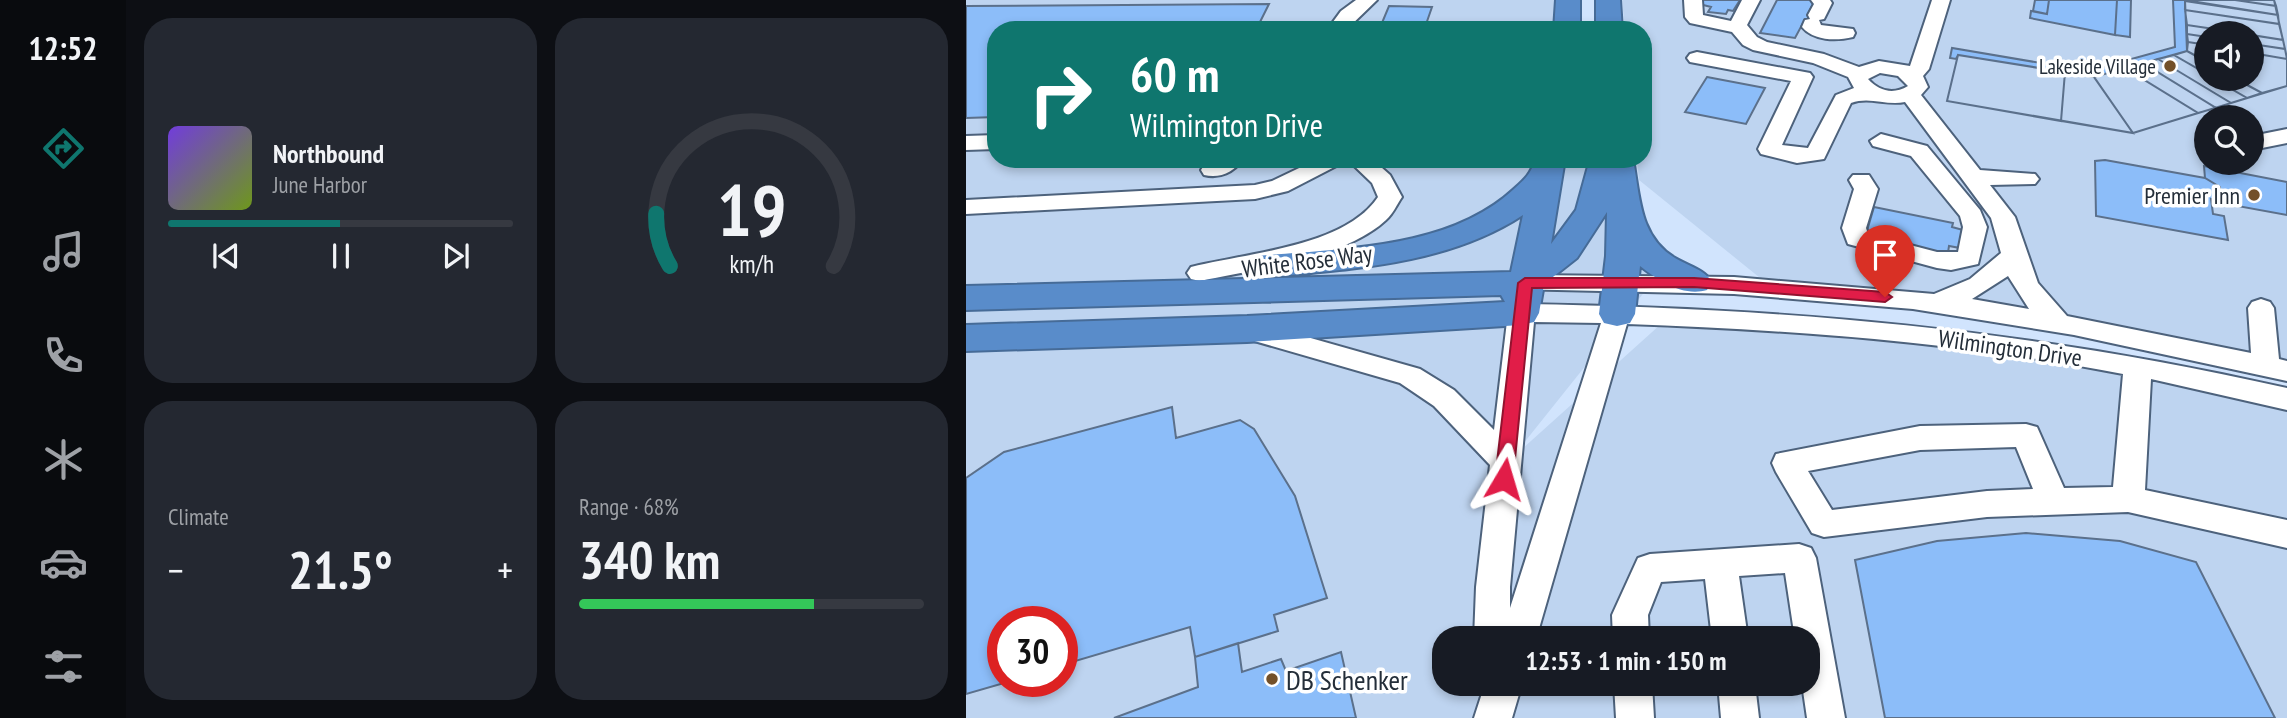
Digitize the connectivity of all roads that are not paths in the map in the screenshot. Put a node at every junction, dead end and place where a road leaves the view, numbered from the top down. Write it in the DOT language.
graph roads {
  1 [pos="1368,0"];
  2 [pos="1568,0"];
  3 [pos="1608,0"];
  4 [pos="1693,0"];
  5 [pos="1752,0"];
  6 [pos="1771,0"];
  7 [pos="1941,0"];
  8 [pos="1816,13"];
  9 [pos="1343,21"];
  10 [pos="1567,21"];
  11 [pos="1609,21"];
  12 [pos="1738,28"];
  13 [pos="1846,33"];
  14 [pos="1762,46"];
  15 [pos="1697,58"];
  16 [pos="1863,83"];
  17 [pos="1911,85"];
  18 [pos="2287,136"];
  19 [pos="1881,141"];
  20 [pos="2264,141"];
  21 [pos="987,142"];
  22 [pos="966,143"];
  23 [pos="1318,168"];
  24 [pos="1368,168"];
  25 [pos="1547,168"];
  26 [pos="1548,168"];
  27 [pos="1603,168"];
  28 [pos="1619,168"];
  29 [pos="1973,177"];
  30 [pos="2027,178"];
  31 [pos="1861,180"];
  32 [pos="966,208"];
  33 [pos="1626,211"];
  34 [pos="2014,254"];
  35 [pos="1200,273"];
  36 [pos="1694,282"];
  37 [pos="1048,296"];
  38 [pos="966,298"];
  39 [pos="1523,298"];
  40 [pos="1620,298"];
  41 [pos="1930,304"];
  42 [pos="2261,308"];
  43 [pos="2062,326"];
  44 [pos="1247,329"];
  45 [pos="966,338"];
  46 [pos="2138,368"];
  47 [pos="2276,369"];
  48 [pos="2287,399"];
  49 [pos="1507,463"];
  50 [pos="2128,499"];
  51 [pos="2054,502"];
  52 [pos="1824,524"];
  53 [pos="2287,534"];
  54 [pos="1800,558"];
  55 [pos="1720,563"];
  56 [pos="1492,626"];
  57 [pos="1521,626"];
  58 [pos="1630,626"];
  59 [pos="1728,626"];
  60 [pos="1492,696"];
  61 [pos="1500,696"];
  62 [pos="1634,696"];
  63 [pos="1737,696"];
  64 [pos="1492,718"];
  65 [pos="1635,718"];
  66 [pos="1740,718"];
  67 [pos="1826,718"];
  1 -- 9 [label="street"];
  2 -- 10 [label="highway"];
  3 -- 11 [label="highway"];
  4 -- 12 [label="street"];
  5 -- 12 [label="street"];
  6 -- 14 [label="street"];
  7 -- 17 [label="street"];
  8 -- 13 [label="street"];
  12 -- 14 [label="street"];
  14 -- 16 [label="street"];
  15 -- 16 [label="street"];
  16 -- 17 [label="street"];
  16 -- 17 [label="street"];
  17 -- 29 [label="street"];
  18 -- 20 [label="street"];
  19 -- 31 [label="street"];
  21 -- 22 [label="street"];
  23 -- 32 [label="street"];
  24 -- 35 [label="street"];
  25 -- 35 [label="highway, White Rose Way"];
  26 -- 39 [label="highway, White Rose Way"];
  27 -- 39 [label="highway"];
  28 -- 33 [label="highway"];
  29 -- 30 [label="street"];
  29 -- 34 [label="street"];
  33 -- 36 [label="highway"];
  33 -- 40 [label="highway"];
  34 -- 41 [label="street"];
  34 -- 43 [label="street"];
  35 -- 37 [label="highway, White Rose Way"];
  36 -- 40 [label="street, Wilmington Drive"];
  36 -- 41 [label="street, Wilmington Drive"];
  37 -- 38 [label="highway, White Rose Way"];
  37 -- 39 [label="highway, White Rose Way"];
  39 -- 40 [label="street, Wilmington Drive"];
  39 -- 44 [label="highway"];
  39 -- 49 [label="street"];
  40 -- 46 [label="street, Wilmington Drive"];
  40 -- 57 [label="street"];
  41 -- 43 [label="street, Wilmington Drive"];
  42 -- 47 [label="street"];
  43 -- 47 [label="street, Wilmington Drive"];
  44 -- 45 [label="highway"];
  44 -- 49 [label="street"];
  46 -- 48 [label="street, Wilmington Drive"];
  46 -- 50 [label="street"];
  49 -- 56 [label="street"];
  50 -- 51 [label="street"];
  50 -- 53 [label="street"];
  51 -- 52 [label="street"];
  51 -- 52 [label="street"];
  52 -- 54 [label="street"];
  54 -- 55 [label="street"];
  54 -- 67 [label="street"];
  55 -- 58 [label="street"];
  55 -- 59 [label="street"];
  60 -- 64 [label="street"];
  61 -- 64 [label="street"];
  62 -- 65 [label="street"];
  63 -- 66 [label="street"];
}
